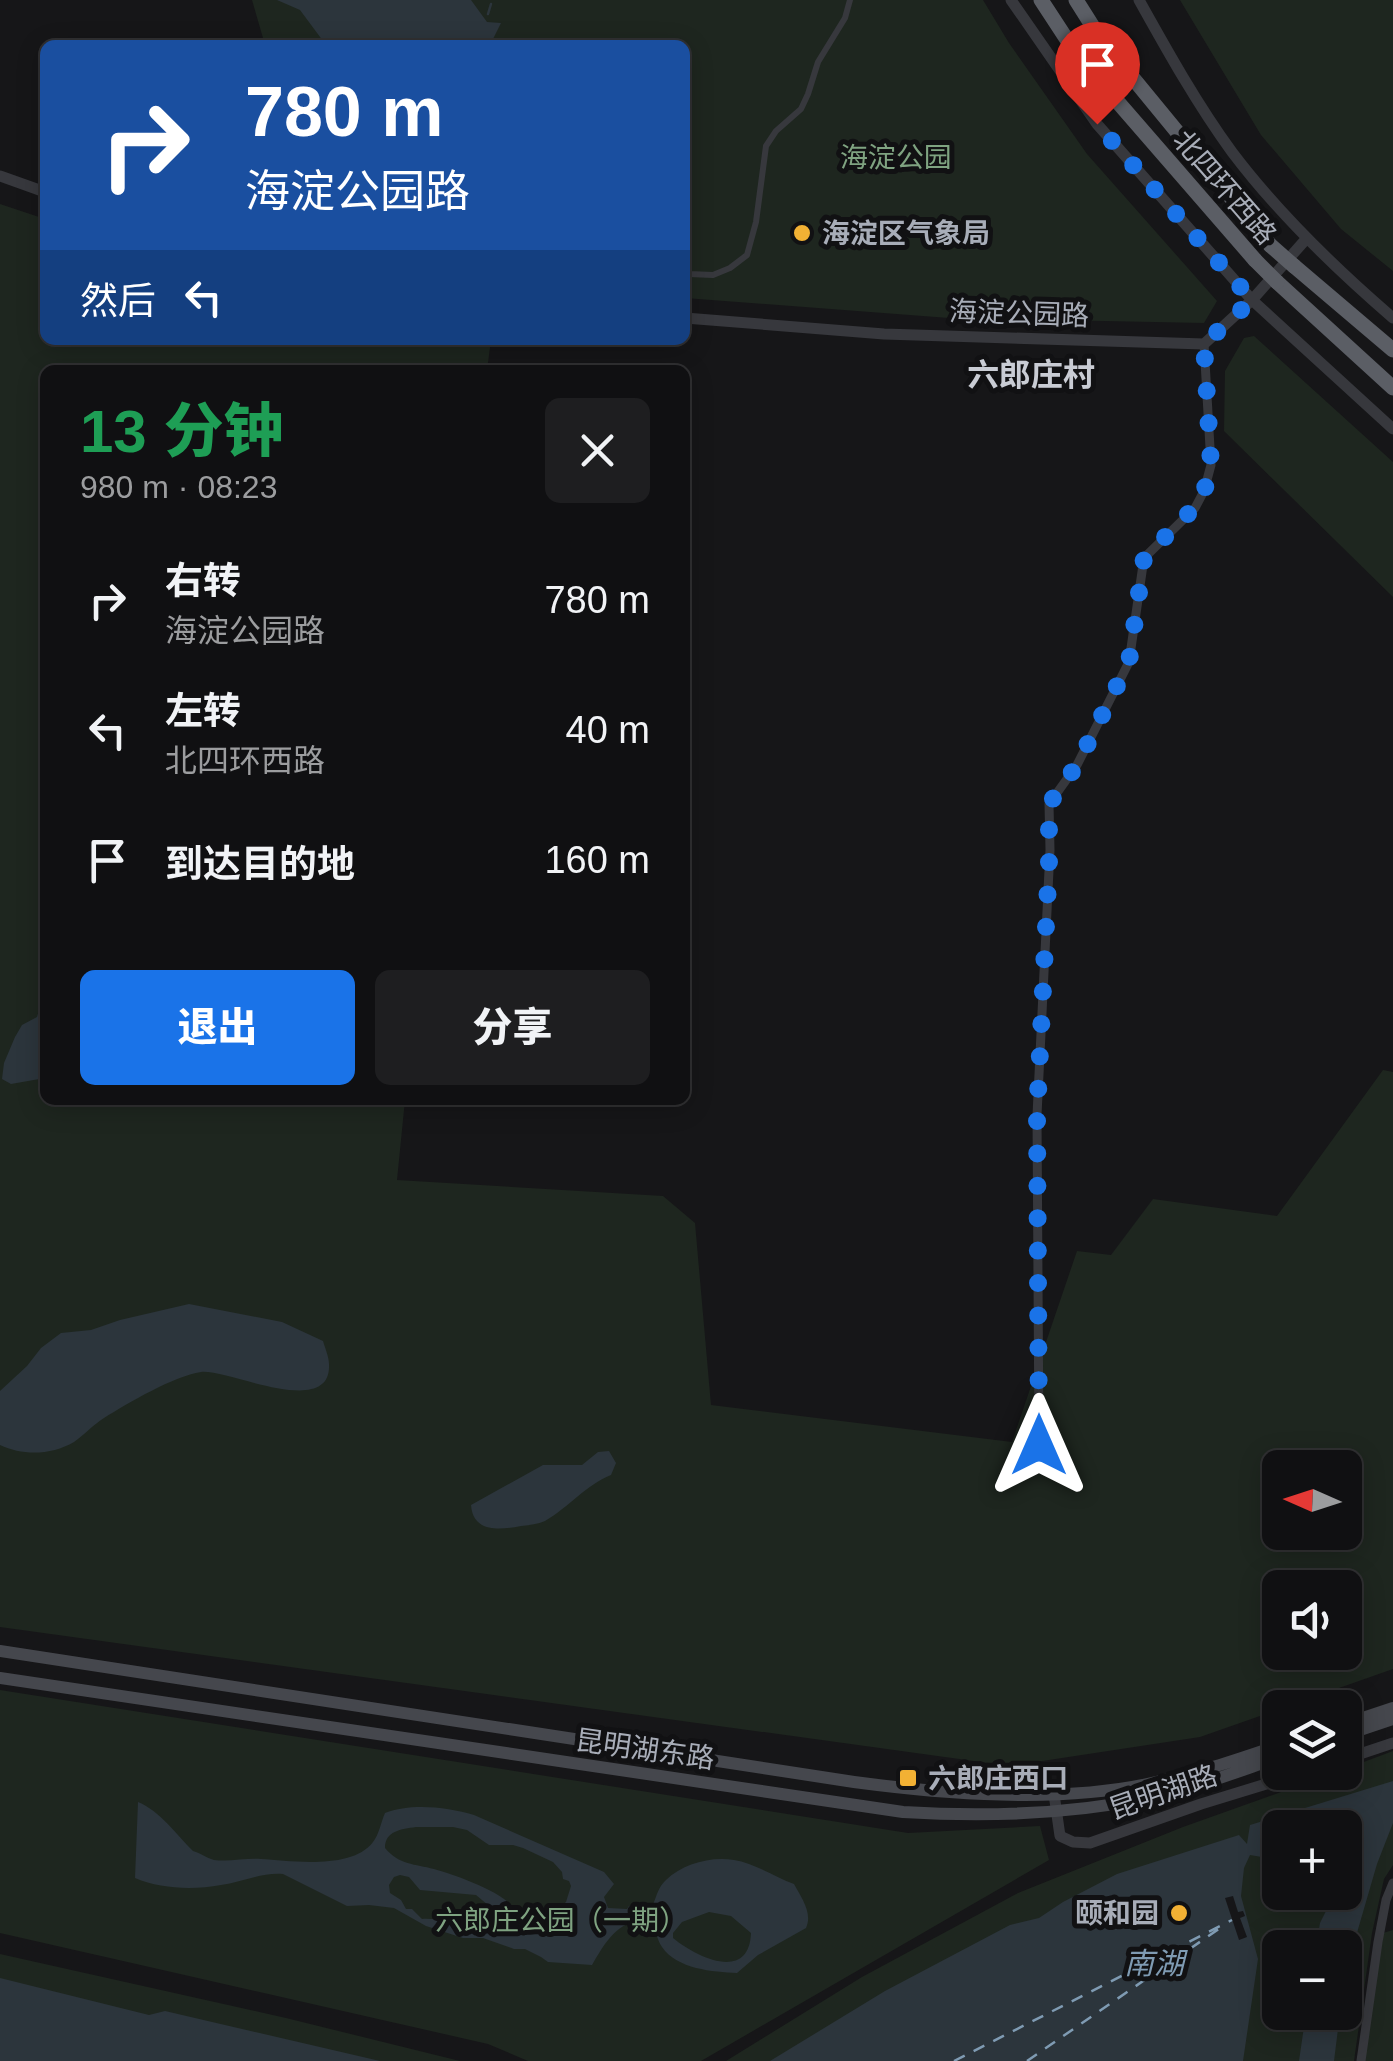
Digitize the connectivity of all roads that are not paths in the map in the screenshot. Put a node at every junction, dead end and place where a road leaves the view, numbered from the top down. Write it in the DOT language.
graph roads {
  1 [pos="850,0"];
  2 [pos="1011,0"];
  3 [pos="1041,0"];
  4 [pos="1076,0"];
  5 [pos="1086,0"];
  6 [pos="1140,0"];
  7 [pos="1100,38"];
  8 [pos="0,176"];
  9 [pos="40,190"];
  10 [pos="1307,238"];
  11 [pos="690,274"];
  12 [pos="1252,300"];
  13 [pos="690,318"];
  14 [pos="1393,318"];
  15 [pos="1204,344"];
  16 [pos="1393,350"];
  17 [pos="1393,388"];
  18 [pos="1393,430"];
  19 [pos="1039,1445"];
  20 [pos="0,1651"];
  21 [pos="0,1678"];
  22 [pos="1393,1708"];
  23 [pos="1362,1718"];
  24 [pos="1393,1718"];
  25 [pos="1362,1729"];
  26 [pos="1393,1743"];
  27 [pos="1262,1751"];
  28 [pos="1362,1753"];
  29 [pos="1262,1763"];
  30 [pos="1262,1785"];
  31 [pos="1054,1794"];
  32 [pos="1056,1812"];
  33 [pos="1393,1883"];
  34 [pos="1361,2061"];
  1 -- 11 [label="street"];
  2 -- 12 [label="street, 北四环西路"];
  3 -- 17 [label="highway, 北四环西路, bridge"];
  4 -- 7 [label="highway, 北四环西路"];
  5 -- 7 [label="highway"];
  6 -- 10 [label="street, 北四环西路"];
  7 -- 16 [label="highway, 北四环西路, bridge"];
  8 -- 9 [label="street"];
  10 -- 12 [label="street"];
  10 -- 14 [label="street, 北四环西路"];
  12 -- 15 [label="street"];
  12 -- 18 [label="street, 北四环西路"];
  13 -- 15 [label="street, 海淀公园路"];
  15 -- 19 [label="street"];
  20 -- 31 [label="main road, 昆明湖东路"];
  21 -- 32 [label="main road, 昆明湖东路"];
  22 -- 23 [label="main road"];
  24 -- 25 [label="main road"];
  26 -- 28 [label="street"];
  27 -- 31 [label="main road, 昆明湖东路"];
  29 -- 32 [label="main road, 昆明湖东路"];
  30 -- 32 [label="street, 昆明湖路"];
  31 -- 32 [label="street, 昆明湖路"];
  33 -- 34 [label="street"];
}
